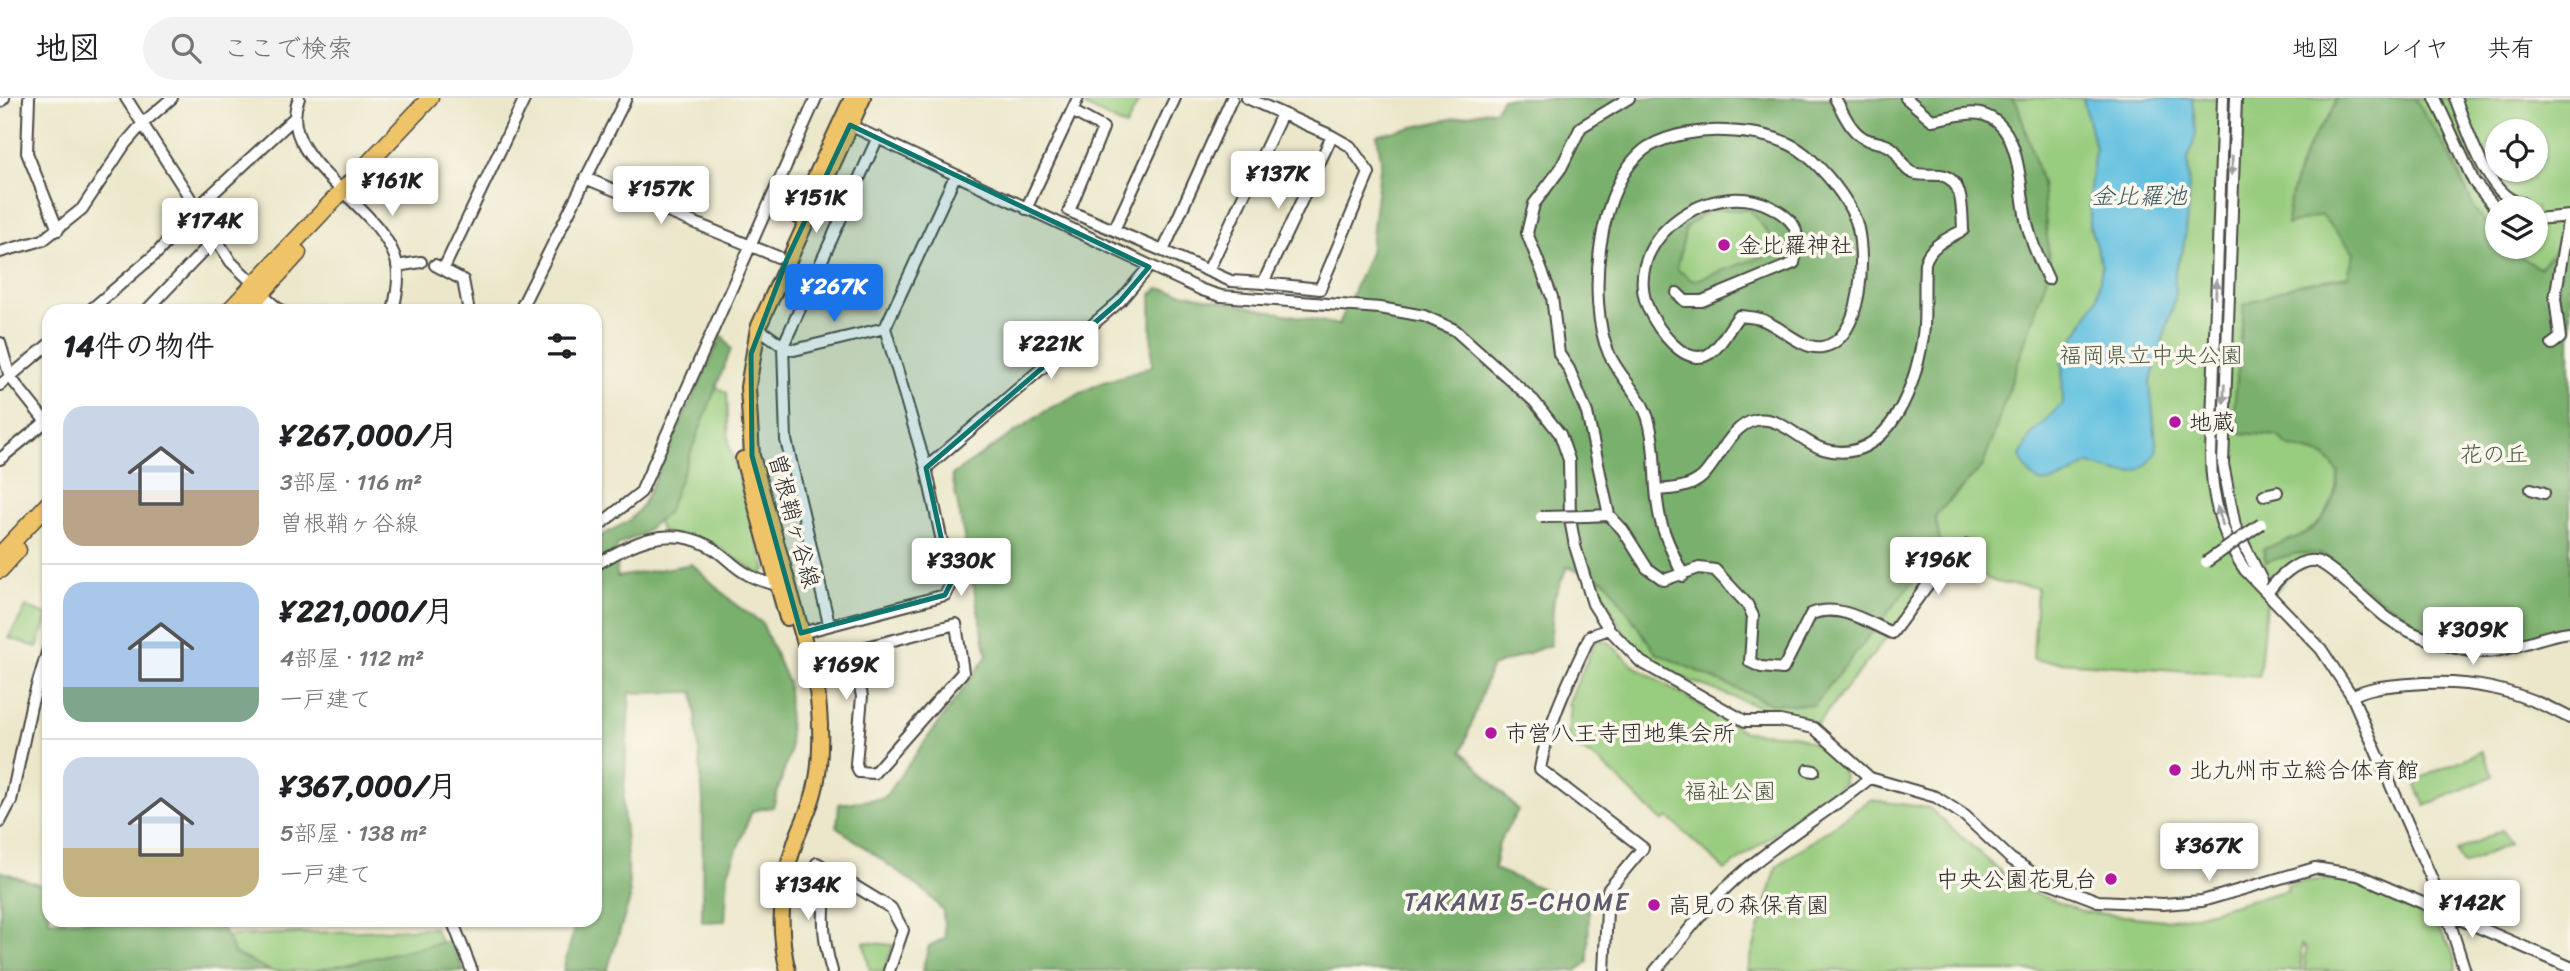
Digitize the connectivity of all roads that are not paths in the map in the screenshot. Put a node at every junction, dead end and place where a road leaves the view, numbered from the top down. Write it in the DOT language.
graph roads {
  1 [pos="4,98"];
  2 [pos="29,98"];
  3 [pos="126,98"];
  4 [pos="172,98"];
  5 [pos="299,98"];
  6 [pos="430,98"];
  7 [pos="443,98"];
  8 [pos="525,98"];
  9 [pos="626,98"];
  10 [pos="816,98"];
  11 [pos="852,98"];
  12 [pos="863,98"];
  13 [pos="1078,98"];
  14 [pos="1175,98"];
  15 [pos="1232,98"];
  16 [pos="1247,98"];
  17 [pos="1629,98"];
  18 [pos="1835,98"];
  19 [pos="1906,98"];
  20 [pos="2223,98"];
  21 [pos="2236,98"];
  22 [pos="2435,98"];
  23 [pos="2455,98"];
  24 [pos="0,102"];
  25 [pos="1072,111"];
  26 [pos="1282,114"];
  27 [pos="293,119"];
  28 [pos="143,123"];
  29 [pos="846,123"];
  30 [pos="1332,136"];
  31 [pos="878,137"];
  32 [pos="956,176"];
  33 [pos="585,178"];
  34 [pos="347,193"];
  35 [pos="2485,196"];
  36 [pos="2505,196"];
  37 [pos="198,207"];
  38 [pos="1026,209"];
  39 [pos="2570,216"];
  40 [pos="2548,218"];
  41 [pos="58,230"];
  42 [pos="1114,230"];
  43 [pos="216,238"];
  44 [pos="748,245"];
  45 [pos="0,251"];
  46 [pos="1163,251"];
  47 [pos="778,257"];
  48 [pos="421,262"];
  49 [pos="397,267"];
  50 [pos="1149,267"];
  51 [pos="1208,271"];
  52 [pos="2048,279"];
  53 [pos="1263,283"];
  54 [pos="257,289"];
  55 [pos="1677,293"];
  56 [pos="97,304"];
  57 [pos="153,304"];
  58 [pos="238,304"];
  59 [pos="249,304"];
  60 [pos="273,304"];
  61 [pos="394,304"];
  62 [pos="468,304"];
  63 [pos="523,304"];
  64 [pos="758,328"];
  65 [pos="885,328"];
  66 [pos="0,343"];
  67 [pos="2552,344"];
  68 [pos="783,346"];
  69 [pos="42,350"];
  70 [pos="10,377"];
  71 [pos="0,386"];
  72 [pos="42,415"];
  73 [pos="42,425"];
  74 [pos="0,459"];
  75 [pos="926,468"];
  76 [pos="2531,489"];
  77 [pos="1657,490"];
  78 [pos="2277,492"];
  79 [pos="2544,493"];
  80 [pos="2264,495"];
  81 [pos="42,510"];
  82 [pos="1609,515"];
  83 [pos="1541,517"];
  84 [pos="602,523"];
  85 [pos="2261,524"];
  86 [pos="42,525"];
  87 [pos="1968,545"];
  88 [pos="0,555"];
  89 [pos="602,561"];
  90 [pos="2206,562"];
  91 [pos="0,570"];
  92 [pos="1683,576"];
  93 [pos="778,586"];
  94 [pos="2268,593"];
  95 [pos="830,624"];
  96 [pos="1609,629"];
  97 [pos="2570,632"];
  98 [pos="801,633"];
  99 [pos="851,651"];
  100 [pos="810,665"];
  101 [pos="42,669"];
  102 [pos="2353,696"];
  103 [pos="2570,718"];
  104 [pos="1870,778"];
  105 [pos="0,822"];
  106 [pos="817,863"];
  107 [pos="830,872"];
  108 [pos="2447,914"];
  109 [pos="455,927"];
  110 [pos="2570,967"];
  111 [pos="472,971"];
  112 [pos="778,971"];
  113 [pos="788,971"];
  114 [pos="832,971"];
  115 [pos="889,971"];
  116 [pos="1604,971"];
  117 [pos="1655,971"];
  118 [pos="2465,971"];
  1 -- 24 [label="street"];
  2 -- 41 [label="street"];
  3 -- 28 [label="street"];
  4 -- 28 [label="street"];
  5 -- 27 [label="street"];
  6 -- 34 [label="highway"];
  7 -- 34 [label="highway"];
  8 -- 62 [label="street"];
  9 -- 33 [label="street"];
  10 -- 44 [label="street"];
  11 -- 29 [label="main road, 曽根鞘ヶ谷線"];
  12 -- 29 [label="main road, 曽根鞘ヶ谷線"];
  13 -- 25 [label="street"];
  14 -- 42 [label="street"];
  15 -- 46 [label="street"];
  16 -- 26 [label="street"];
  17 -- 82 [label="street"];
  18 -- 77 [label="street"];
  19 -- 52 [label="street"];
  94 -- 20 [label="street, one-way"];
  21 -- 94 [label="street, one-way"];
  22 -- 35 [label="street"];
  23 -- 36 [label="street"];
  25 -- 38 [label="street"];
  25 -- 42 [label="street"];
  26 -- 30 [label="street"];
  26 -- 51 [label="street"];
  27 -- 34 [label="street"];
  27 -- 37 [label="street"];
  28 -- 37 [label="street"];
  28 -- 41 [label="street"];
  29 -- 31 [label="street"];
  29 -- 47 [label="main road, 曽根鞘ヶ谷線"];
  29 -- 64 [label="main road, 曽根鞘ヶ谷線"];
  30 -- 53 [label="street"];
  30 -- 53 [label="street"];
  31 -- 32 [label="street"];
  31 -- 68 [label="street"];
  32 -- 38 [label="street"];
  32 -- 65 [label="street"];
  33 -- 44 [label="street"];
  33 -- 63 [label="street"];
  34 -- 49 [label="street"];
  34 -- 54 [label="highway"];
  37 -- 43 [label="street"];
  37 -- 56 [label="street"];
  38 -- 50 [label="street"];
  39 -- 40 [label="street"];
  39 -- 67 [label="street"];
  41 -- 45 [label="street"];
  42 -- 46 [label="street"];
  43 -- 54 [label="street"];
  43 -- 57 [label="street"];
  44 -- 47 [label="street"];
  44 -- 84 [label="street"];
  46 -- 51 [label="street"];
  47 -- 93 [label="main road, 曽根鞘ヶ谷線"];
  48 -- 49 [label="street"];
  49 -- 61 [label="street"];
  50 -- 75 [label="street"];
  50 -- 96 [label="street"];
  51 -- 53 [label="street"];
  54 -- 58 [label="highway"];
  54 -- 59 [label="highway"];
  54 -- 60 [label="street"];
  55 -- 77 [label="street"];
  64 -- 68 [label="street"];
  64 -- 98 [label="main road, 曽根鞘ヶ谷線"];
  65 -- 68 [label="street"];
  65 -- 75 [label="street"];
  66 -- 70 [label="street"];
  68 -- 95 [label="street"];
  69 -- 70 [label="street"];
  70 -- 71 [label="street"];
  70 -- 72 [label="street"];
  73 -- 74 [label="street"];
  75 -- 95 [label="street"];
  76 -- 79 [label="street"];
  77 -- 92 [label="street"];
  78 -- 80 [label="street"];
  81 -- 88 [label="highway"];
  82 -- 83 [label="street, bridge"];
  82 -- 92 [label="street"];
  85 -- 90 [label="street, bridge"];
  86 -- 91 [label="highway"];
  87 -- 92 [label="street"];
  89 -- 93 [label="street"];
  93 -- 112 [label="main road, 曽根鞘ヶ谷線"];
  94 -- 97 [label="street"];
  94 -- 102 [label="street"];
  95 -- 98 [label="street"];
  96 -- 104 [label="street"];
  96 -- 116 [label="street"];
  98 -- 100 [label="main road, 曽根鞘ヶ谷線"];
  99 -- 99 [label="street"];
  99 -- 100 [label="street"];
  100 -- 113 [label="main road, 曽根鞘ヶ谷線"];
  101 -- 105 [label="street"];
  102 -- 103 [label="street"];
  102 -- 108 [label="street"];
  104 -- 108 [label="street"];
  104 -- 117 [label="street"];
  106 -- 107 [label="street"];
  107 -- 114 [label="street"];
  107 -- 115 [label="street"];
  108 -- 110 [label="street"];
  108 -- 118 [label="street"];
  109 -- 111 [label="street"];
}
